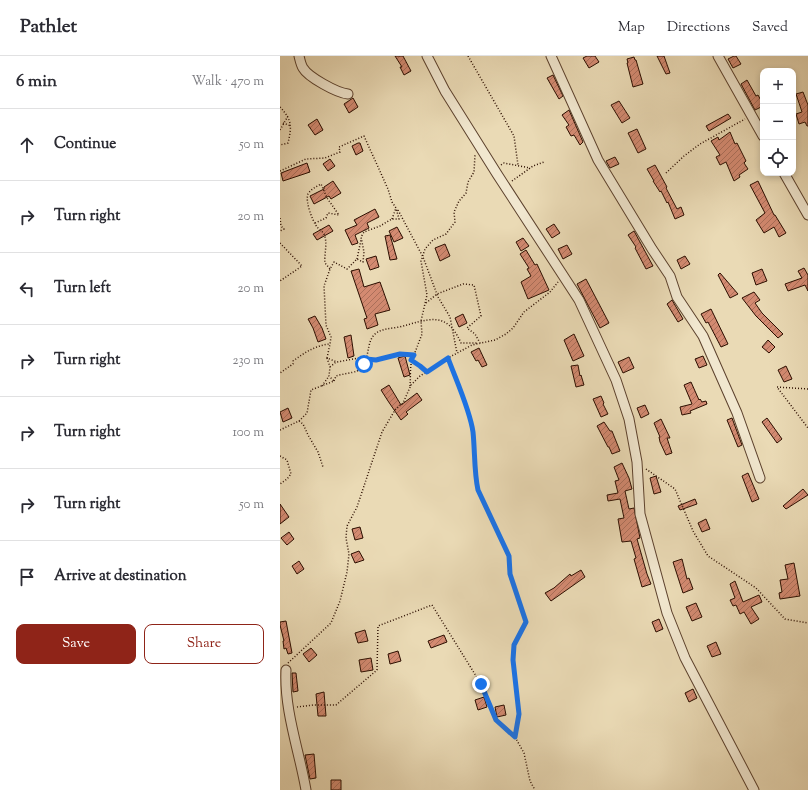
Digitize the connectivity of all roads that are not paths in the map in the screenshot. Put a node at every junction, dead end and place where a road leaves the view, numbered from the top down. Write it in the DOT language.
graph roads {
  1 [pos="299,56"];
  2 [pos="427,56"];
  3 [pos="551,56"];
  4 [pos="718,56"];
  5 [pos="348,94"];
  6 [pos="760,130"];
  7 [pos="786,176"];
  8 [pos="808,215"];
  9 [pos="760,478"];
  10 [pos="286,670"];
  11 [pos="284,710"];
  12 [pos="306,790"];
  13 [pos="754,790"];
  1 -- 5 [label="street"];
  2 -- 13 [label="street"];
  3 -- 9 [label="street"];
  4 -- 6 [label="street"];
  7 -- 8 [label="street"];
  10 -- 11 [label="street"];
  11 -- 12 [label="street"];
}
